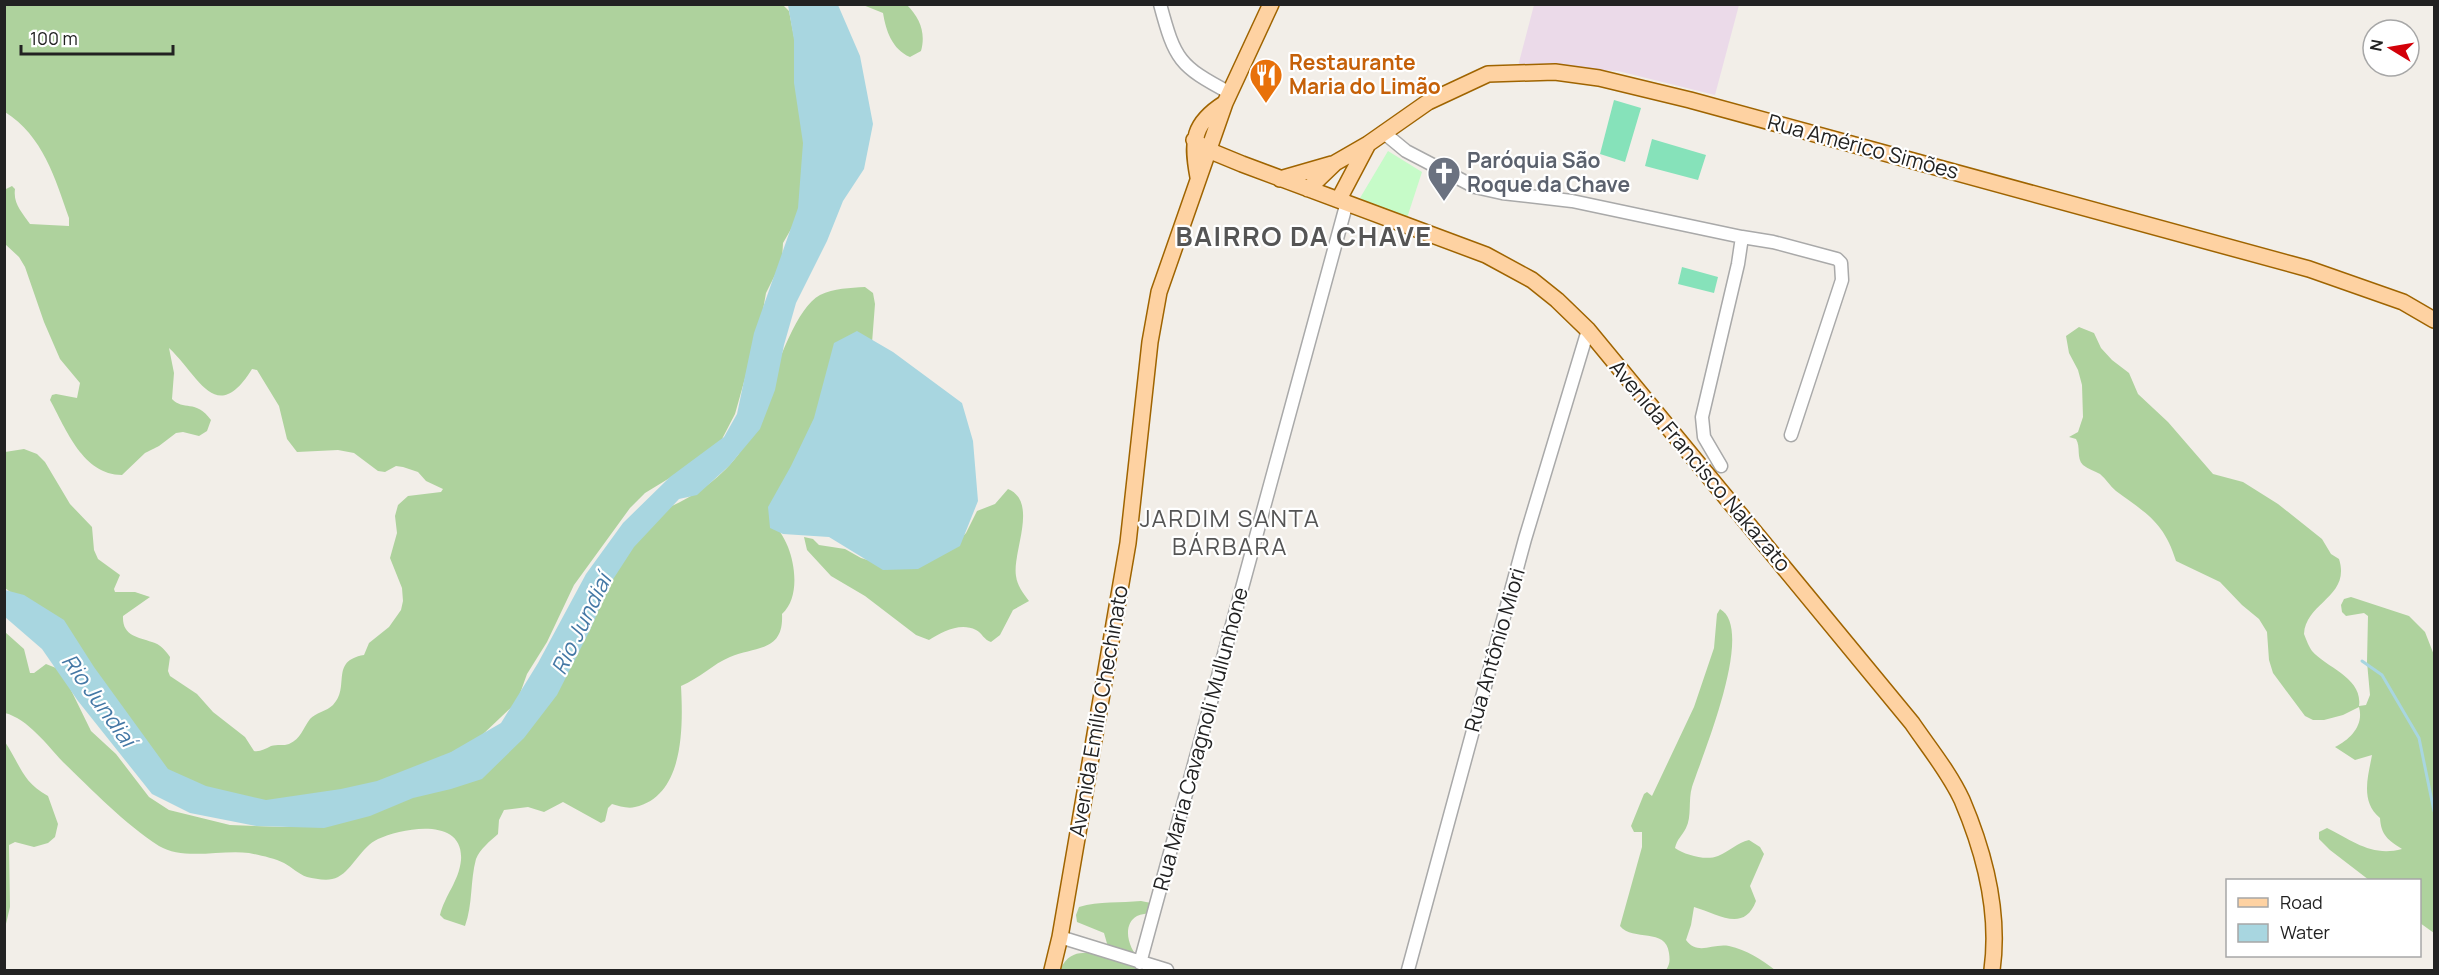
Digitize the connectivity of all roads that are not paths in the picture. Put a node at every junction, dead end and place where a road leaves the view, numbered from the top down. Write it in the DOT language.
graph roads {
  1 [pos="1160,4"];
  2 [pos="1271,4"];
  3 [pos="1228,98"];
  4 [pos="1383,132"];
  5 [pos="1194,140"];
  6 [pos="1368,144"];
  7 [pos="1208,150"];
  8 [pos="1335,163"];
  9 [pos="1198,178"];
  10 [pos="1280,179"];
  11 [pos="1308,189"];
  12 [pos="1343,201"];
  13 [pos="1742,237"];
  14 [pos="2434,320"];
  15 [pos="1587,330"];
  16 [pos="1791,435"];
  17 [pos="1721,466"];
  18 [pos="1060,937"];
  19 [pos="1140,963"];
  20 [pos="1052,970"];
  21 [pos="1167,970"];
  22 [pos="1408,970"];
  23 [pos="1992,970"];
  1 -- 3 [label="street"];
  2 -- 3 [label="main road, Avenida Emílio Chechinato"];
  3 -- 5 [label="main road"];
  3 -- 7 [label="main road, Avenida Emílio Chechinato"];
  4 -- 6 [label="main road, Rua Américo Simões"];
  4 -- 13 [label="street"];
  4 -- 14 [label="main road, Rua Américo Simões"];
  5 -- 7 [label="main road, Avenida Francisco Nakazato"];
  5 -- 9 [label="main road"];
  6 -- 8 [label="main road, Rua Américo Simões"];
  6 -- 12 [label="main road, Rua Maria Cavagnoli Mullunhone"];
  7 -- 9 [label="main road, Avenida Emílio Chechinato"];
  7 -- 10 [label="main road, Avenida Francisco Nakazato"];
  8 -- 10 [label="main road"];
  8 -- 11 [label="main road, Rua Américo Simões"];
  9 -- 18 [label="main road, Avenida Emílio Chechinato"];
  10 -- 11 [label="main road, Avenida Francisco Nakazato"];
  11 -- 12 [label="main road, Avenida Francisco Nakazato"];
  12 -- 15 [label="main road, Avenida Francisco Nakazato"];
  12 -- 19 [label="street, Rua Maria Cavagnoli Mullunhone"];
  13 -- 16 [label="street"];
  13 -- 17 [label="street"];
  15 -- 22 [label="street, Rua Antônio Miori"];
  15 -- 23 [label="main road, Avenida Francisco Nakazato"];
  18 -- 19 [label="street"];
  18 -- 20 [label="main road, Avenida Emílio Chechinato"];
  19 -- 21 [label="street"];
}
